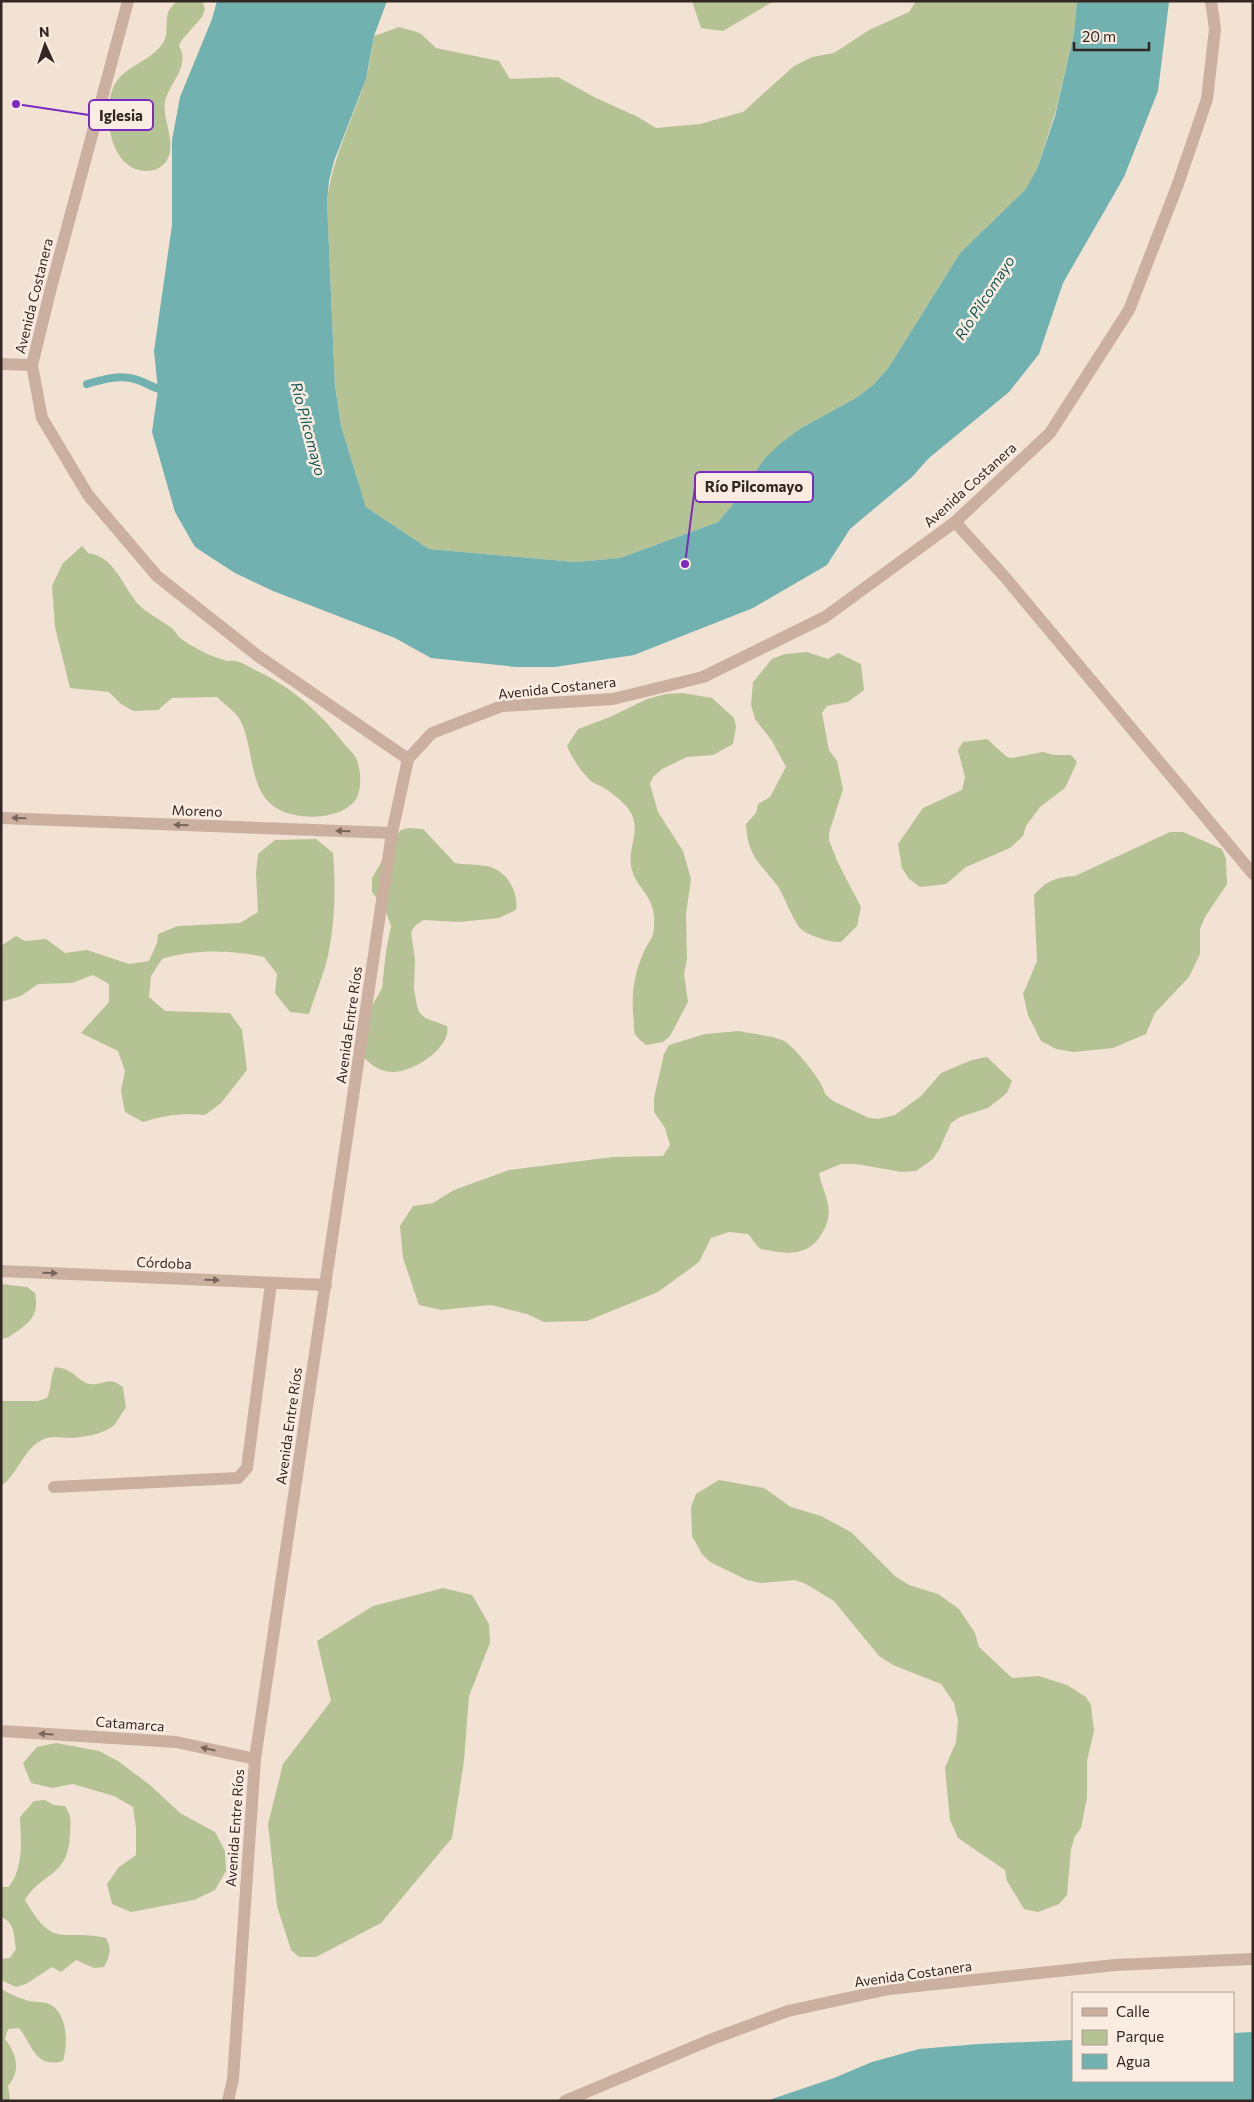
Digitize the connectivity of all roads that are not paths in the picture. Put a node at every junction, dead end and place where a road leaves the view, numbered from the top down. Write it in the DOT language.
graph roads {
  1 [pos="128,1"];
  2 [pos="1211,1"];
  3 [pos="1,364"];
  4 [pos="32,365"];
  5 [pos="955,522"];
  6 [pos="408,759"];
  7 [pos="1,818"];
  8 [pos="392,833"];
  9 [pos="1253,874"];
  10 [pos="1,1271"];
  11 [pos="271,1282"];
  12 [pos="326,1285"];
  13 [pos="54,1487"];
  14 [pos="1,1731"];
  15 [pos="255,1759"];
  16 [pos="1253,1959"];
  17 [pos="228,2101"];
  18 [pos="565,2101"];
  1 -- 4 [label="street, Avenida Costanera"];
  2 -- 5 [label="street, Avenida Costanera"];
  3 -- 4 [label="street"];
  4 -- 6 [label="street, Avenida Costanera"];
  5 -- 6 [label="street, Avenida Costanera"];
  5 -- 9 [label="street"];
  6 -- 8 [label="street, Avenida Entre Ríos"];
  8 -- 7 [label="street, Moreno, one-way"];
  8 -- 12 [label="street, Avenida Entre Ríos"];
  10 -- 11 [label="street, Córdoba, one-way"];
  11 -- 12 [label="street, Córdoba"];
  11 -- 13 [label="street"];
  12 -- 15 [label="street, Avenida Entre Ríos"];
  15 -- 14 [label="street, Catamarca, one-way"];
  15 -- 17 [label="street, Avenida Entre Ríos"];
  16 -- 18 [label="street, Avenida Costanera"];
}
